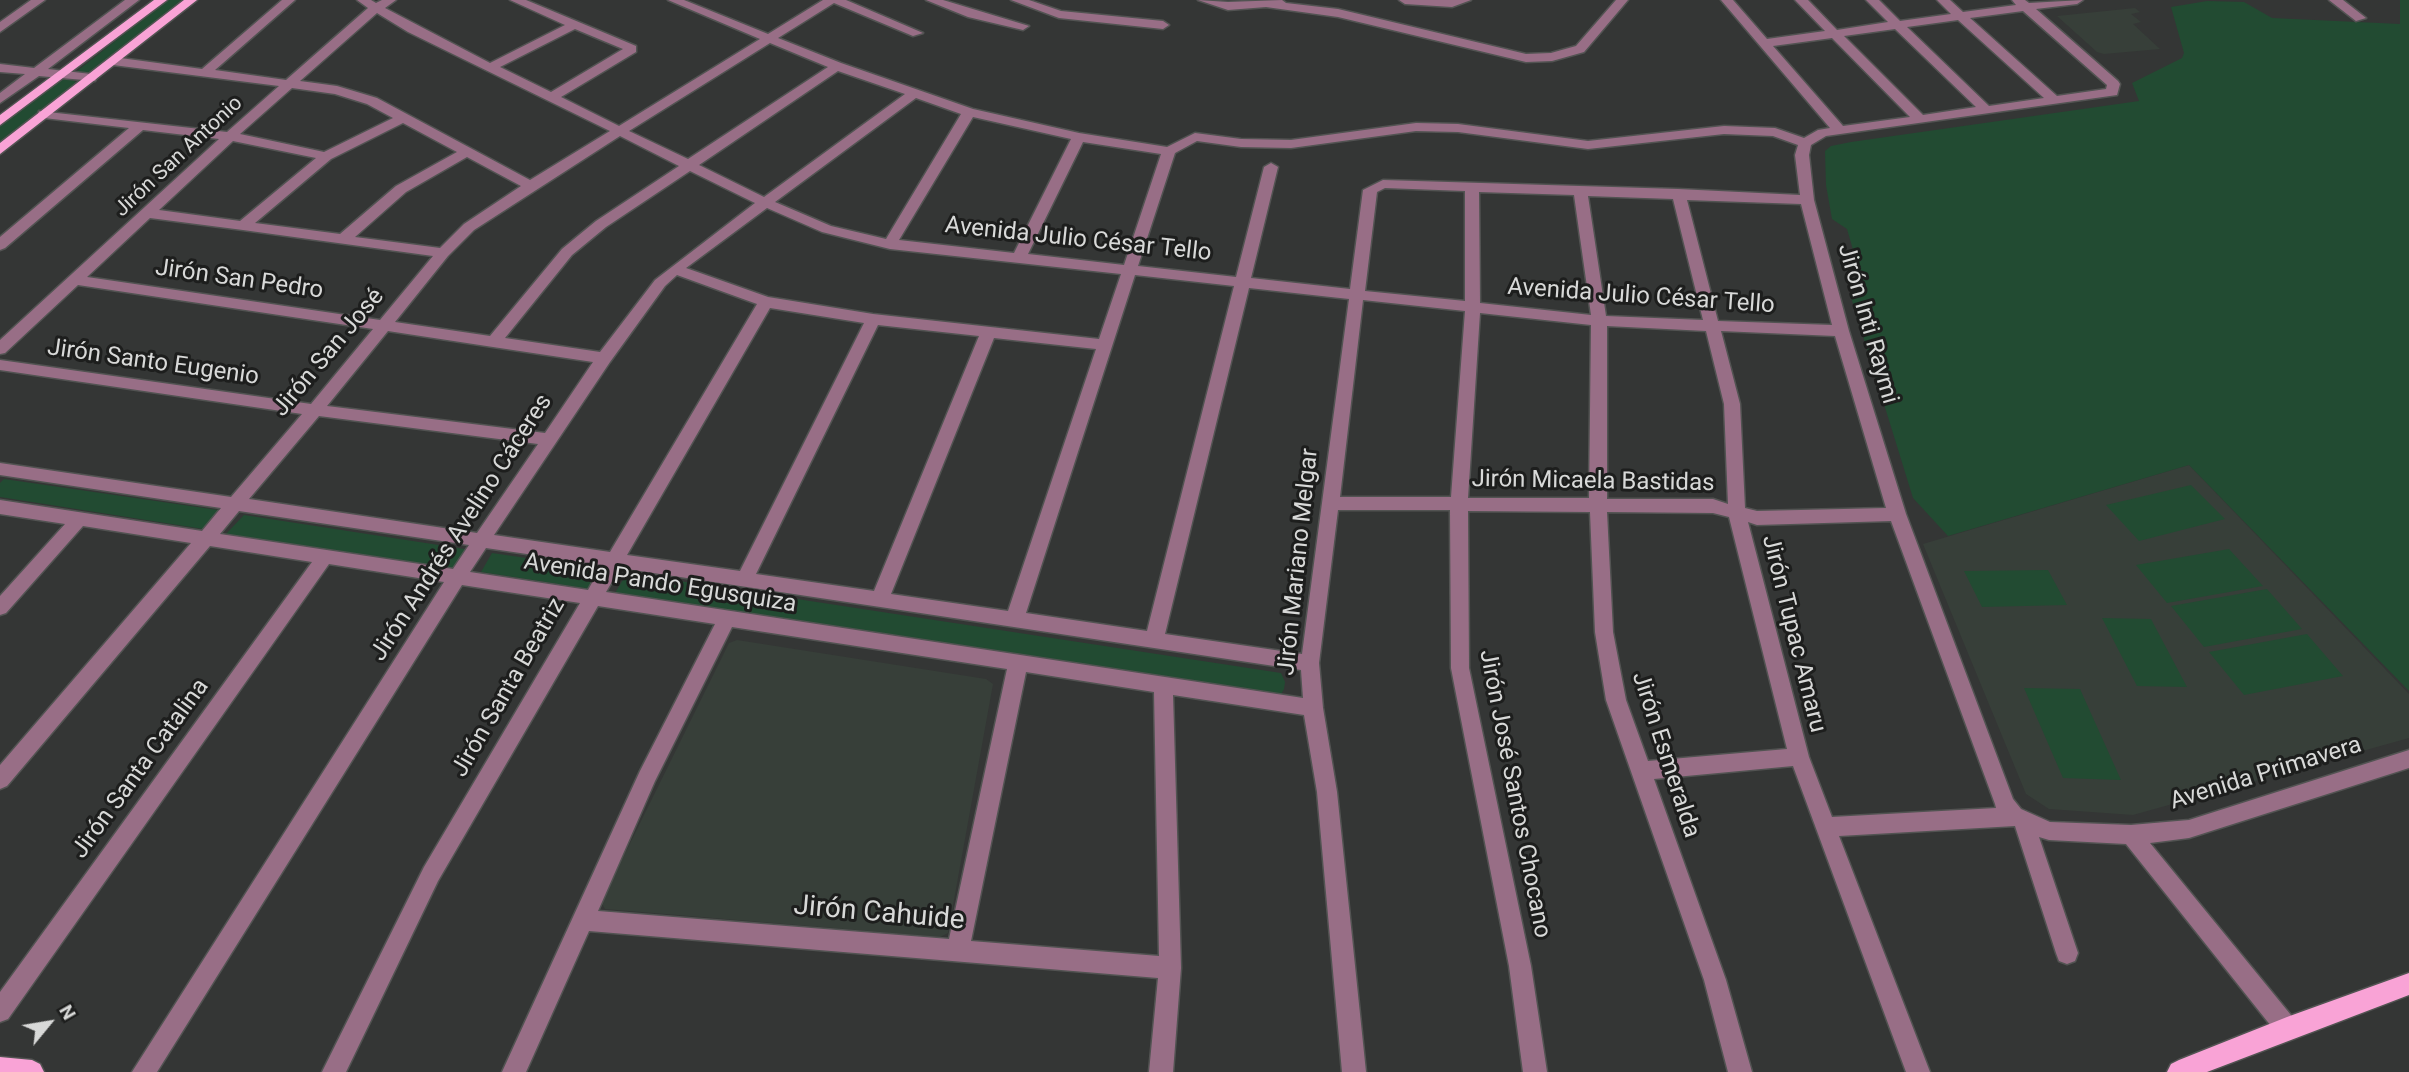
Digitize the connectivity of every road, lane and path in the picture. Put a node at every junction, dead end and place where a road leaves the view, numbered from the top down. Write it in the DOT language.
graph roads {
  1 [pos="39,0"];
  2 [pos="133,0"];
  3 [pos="161,0"];
  4 [pos="191,0"];
  5 [pos="289,0"];
  6 [pos="390,0"];
  7 [pos="516,0"];
  8 [pos="674,0"];
  9 [pos="834,0"];
  10 [pos="932,0"];
  11 [pos="1017,0"];
  12 [pos="1203,0"];
  13 [pos="1303,0"];
  14 [pos="1405,0"];
  15 [pos="1465,0"];
  16 [pos="1622,0"];
  17 [pos="1727,0"];
  18 [pos="1801,0"];
  19 [pos="1872,0"];
  20 [pos="1943,0"];
  21 [pos="2077,0"];
  22 [pos="2334,0"];
  23 [pos="1237,3"];
  24 [pos="369,4"];
  25 [pos="1268,4"];
  26 [pos="2022,4"];
  27 [pos="0,12"];
  28 [pos="20,14"];
  29 [pos="1961,16"];
  30 [pos="2360,18"];
  31 [pos="575,25"];
  32 [pos="1163,25"];
  33 [pos="1898,25"];
  34 [pos="1023,26"];
  35 [pos="0,28"];
  36 [pos="917,33"];
  37 [pos="1835,34"];
  38 [pos="768,40"];
  39 [pos="1766,43"];
  40 [pos="113,61"];
  41 [pos="491,67"];
  42 [pos="0,68"];
  43 [pos="833,69"];
  44 [pos="36,72"];
  45 [pos="206,72"];
  46 [pos="62,75"];
  47 [pos="91,78"];
  48 [pos="292,83"];
  49 [pos="914,94"];
  50 [pos="552,97"];
  51 [pos="0,99"];
  52 [pos="2054,100"];
  53 [pos="1986,110"];
  54 [pos="969,112"];
  55 [pos="44,114"];
  56 [pos="403,118"];
  57 [pos="1920,119"];
  58 [pos="0,121"];
  59 [pos="139,126"];
  60 [pos="1840,131"];
  61 [pos="622,132"];
  62 [pos="230,136"];
  63 [pos="1079,137"];
  64 [pos="1805,143"];
  65 [pos="0,150"];
  66 [pos="1169,151"];
  67 [pos="466,152"];
  68 [pos="326,156"];
  69 [pos="691,165"];
  70 [pos="1271,167"];
  71 [pos="531,186"];
  72 [pos="1472,189"];
  73 [pos="1580,192"];
  74 [pos="1678,193"];
  75 [pos="1807,200"];
  76 [pos="766,203"];
  77 [pos="149,213"];
  78 [pos="243,226"];
  79 [pos="272,230"];
  80 [pos="344,239"];
  81 [pos="890,244"];
  82 [pos="0,245"];
  83 [pos="443,253"];
  84 [pos="1018,257"];
  85 [pos="1130,268"];
  86 [pos="675,269"];
  87 [pos="75,280"];
  88 [pos="1244,280"];
  89 [pos="1358,296"];
  90 [pos="766,302"];
  91 [pos="1473,308"];
  92 [pos="873,318"];
  93 [pos="1599,321"];
  94 [pos="385,324"];
  95 [pos="1714,328"];
  96 [pos="989,331"];
  97 [pos="1841,331"];
  98 [pos="493,342"];
  99 [pos="1105,345"];
  100 [pos="0,349"];
  101 [pos="604,358"];
  102 [pos="0,365"];
  103 [pos="315,410"];
  104 [pos="549,439"];
  105 [pos="0,469"];
  106 [pos="1329,503"];
  107 [pos="233,504"];
  108 [pos="1459,504"];
  109 [pos="1598,505"];
  110 [pos="0,507"];
  111 [pos="1737,513"];
  112 [pos="1897,514"];
  113 [pos="79,519"];
  114 [pos="203,538"];
  115 [pos="482,540"];
  116 [pos="325,557"];
  117 [pos="614,560"];
  118 [pos="457,577"];
  119 [pos="745,579"];
  120 [pos="592,598"];
  121 [pos="880,598"];
  122 [pos="0,608"];
  123 [pos="1015,618"];
  124 [pos="727,619"];
  125 [pos="1154,640"];
  126 [pos="1018,663"];
  127 [pos="1310,663"];
  128 [pos="1163,685"];
  129 [pos="1313,708"];
  130 [pos="1800,757"];
  131 [pos="2409,759"];
  132 [pos="1639,771"];
  133 [pos="0,780"];
  134 [pos="2019,818"];
  135 [pos="1826,827"];
  136 [pos="2131,835"];
  137 [pos="583,920"];
  138 [pos="958,950"];
  139 [pos="2067,953"];
  140 [pos="1170,968"];
  141 [pos="2409,984"];
  142 [pos="0,1011"];
  143 [pos="2287,1028"];
  144 [pos="0,1069"];
  145 [pos="2193,1070"];
  146 [pos="32,1072"];
  147 [pos="144,1072"];
  148 [pos="334,1072"];
  149 [pos="514,1072"];
  150 [pos="1161,1072"];
  151 [pos="1354,1072"];
  152 [pos="1535,1072"];
  153 [pos="1740,1072"];
  154 [pos="1918,1072"];
  1 -- 28 [label="street"];
  2 -- 44 [label="street"];
  3 -- 46 [label="main road"];
  4 -- 40 [label="main road"];
  5 -- 45 [label="street"];
  6 -- 24 [label="street, Jirón San Antonio"];
  7 -- 31 [label="street"];
  8 -- 38 [label="street"];
  9 -- 36 [label="street"];
  9 -- 38 [label="street, Jirón San José"];
  10 -- 34 [label="street"];
  11 -- 32 [label="street"];
  12 -- 23 [label="street"];
  13 -- 25 [label="street"];
  14 -- 15 [label="street"];
  16 -- 25 [label="street"];
  17 -- 39 [label="street"];
  18 -- 37 [label="street"];
  19 -- 33 [label="street"];
  20 -- 29 [label="street"];
  21 -- 26 [label="street"];
  22 -- 30 [label="street"];
  23 -- 25 [label="street"];
  24 -- 41 [label="street, Avenida Julio César Tello"];
  24 -- 48 [label="street, Jirón San Antonio"];
  26 -- 29 [label="street"];
  26 -- 52 [label="street"];
  27 -- 28 [label="street"];
  28 -- 35 [label="street"];
  29 -- 33 [label="street"];
  29 -- 52 [label="street"];
  31 -- 41 [label="street"];
  31 -- 50 [label="street"];
  33 -- 37 [label="street"];
  33 -- 53 [label="street"];
  37 -- 39 [label="street"];
  37 -- 57 [label="street"];
  38 -- 43 [label="street"];
  38 -- 61 [label="street, Jirón San José"];
  39 -- 60 [label="street"];
  40 -- 45 [label="street"];
  40 -- 47 [label="main road"];
  41 -- 50 [label="street, Avenida Julio César Tello"];
  42 -- 44 [label="street"];
  43 -- 49 [label="street"];
  43 -- 69 [label="street"];
  44 -- 46 [label="street"];
  44 -- 51 [label="street"];
  45 -- 48 [label="street"];
  46 -- 47 [label="street"];
  46 -- 58 [label="main road"];
  47 -- 55 [label="main road"];
  48 -- 56 [label="street"];
  48 -- 62 [label="street, Jirón San Antonio"];
  49 -- 54 [label="street"];
  49 -- 76 [label="street, Jirón Andrés Avelino Cáceres"];
  50 -- 61 [label="street, Avenida Julio César Tello"];
  52 -- 53 [label="street"];
  53 -- 57 [label="street"];
  54 -- 63 [label="street"];
  54 -- 81 [label="street"];
  55 -- 59 [label="street"];
  55 -- 65 [label="main road"];
  56 -- 67 [label="street"];
  56 -- 68 [label="street"];
  57 -- 60 [label="street"];
  59 -- 62 [label="street"];
  59 -- 82 [label="street"];
  60 -- 64 [label="street"];
  61 -- 69 [label="street, Avenida Julio César Tello"];
  61 -- 71 [label="street, Jirón San José"];
  62 -- 68 [label="street"];
  62 -- 77 [label="street, Jirón San Antonio"];
  63 -- 66 [label="street"];
  63 -- 84 [label="street"];
  64 -- 66 [label="street"];
  64 -- 75 [label="street, Jirón Inti Raymi"];
  66 -- 85 [label="street"];
  67 -- 71 [label="street"];
  67 -- 80 [label="street"];
  68 -- 78 [label="street"];
  69 -- 76 [label="street, Avenida Julio César Tello"];
  69 -- 98 [label="street"];
  70 -- 88 [label="street"];
  71 -- 83 [label="street, Jirón San José"];
  72 -- 73 [label="street"];
  72 -- 89 [label="street, Jirón Mariano Melgar"];
  72 -- 91 [label="street, Jirón José Santos Chocano"];
  73 -- 74 [label="street"];
  73 -- 93 [label="street, Jirón Esmeralda"];
  74 -- 75 [label="street"];
  74 -- 95 [label="street, Jirón Tupac Amaru"];
  75 -- 97 [label="street, Jirón Inti Raymi"];
  76 -- 81 [label="street, Avenida Julio César Tello"];
  76 -- 86 [label="street, Jirón Andrés Avelino Cáceres"];
  77 -- 78 [label="street"];
  77 -- 87 [label="street, Jirón San Antonio"];
  78 -- 79 [label="street"];
  79 -- 80 [label="street"];
  79 -- 83 [label="street"];
  80 -- 83 [label="street"];
  81 -- 84 [label="street, Avenida Julio César Tello"];
  83 -- 94 [label="street, Jirón San José"];
  84 -- 85 [label="street, Avenida Julio César Tello"];
  85 -- 88 [label="street, Avenida Julio César Tello"];
  85 -- 99 [label="street"];
  86 -- 90 [label="street"];
  86 -- 101 [label="street, Jirón Andrés Avelino Cáceres"];
  87 -- 94 [label="street, Jirón San Pedro"];
  87 -- 100 [label="street, Jirón San Antonio"];
  88 -- 89 [label="street, Avenida Julio César Tello"];
  88 -- 125 [label="street"];
  89 -- 91 [label="street, Avenida Julio César Tello"];
  89 -- 106 [label="street, Jirón Mariano Melgar"];
  90 -- 92 [label="street"];
  90 -- 117 [label="street, Jirón Santa Beatriz"];
  91 -- 93 [label="street, Avenida Julio César Tello"];
  91 -- 108 [label="street, Jirón José Santos Chocano"];
  92 -- 96 [label="street"];
  92 -- 119 [label="street"];
  93 -- 95 [label="street, Avenida Julio César Tello"];
  93 -- 109 [label="street, Jirón Esmeralda"];
  94 -- 98 [label="street, Jirón San Pedro"];
  94 -- 103 [label="street, Jirón San José"];
  95 -- 97 [label="street, Avenida Julio César Tello"];
  95 -- 111 [label="street, Jirón Tupac Amaru"];
  96 -- 99 [label="street"];
  96 -- 121 [label="street"];
  97 -- 112 [label="street, Jirón Inti Raymi"];
  98 -- 101 [label="street, Jirón San Pedro"];
  99 -- 123 [label="street"];
  101 -- 104 [label="street, Jirón Andrés Avelino Cáceres"];
  102 -- 103 [label="street, Jirón Santo Eugenio"];
  103 -- 104 [label="street, Jirón Santo Eugenio"];
  103 -- 107 [label="street, Jirón San José"];
  104 -- 115 [label="street, Jirón Andrés Avelino Cáceres"];
  105 -- 107 [label="street, Avenida Pando Egusquiza"];
  106 -- 108 [label="street, Jirón Micaela Bastidas"];
  106 -- 127 [label="street, Jirón Mariano Melgar"];
  107 -- 114 [label="street, Jirón San José"];
  107 -- 115 [label="street, Avenida Pando Egusquiza"];
  108 -- 109 [label="street, Jirón Micaela Bastidas"];
  108 -- 152 [label="street, Jirón José Santos Chocano"];
  109 -- 111 [label="street, Jirón Micaela Bastidas"];
  109 -- 132 [label="street, Jirón Esmeralda"];
  110 -- 113 [label="street, Avenida Pando Egusquiza"];
  111 -- 112 [label="street, Jirón Micaela Bastidas"];
  111 -- 130 [label="street, Jirón Tupac Amaru"];
  112 -- 134 [label="street, Jirón Inti Raymi"];
  113 -- 114 [label="street, Avenida Pando Egusquiza"];
  113 -- 122 [label="street"];
  114 -- 116 [label="street, Avenida Pando Egusquiza"];
  114 -- 133 [label="street, Jirón San José"];
  115 -- 117 [label="street, Avenida Pando Egusquiza"];
  115 -- 118 [label="street, Jirón Andrés Avelino Cáceres"];
  116 -- 118 [label="street, Avenida Pando Egusquiza"];
  116 -- 142 [label="street, Jirón Santa Catalina"];
  117 -- 119 [label="street, Avenida Pando Egusquiza"];
  117 -- 120 [label="street, Jirón Santa Beatriz"];
  118 -- 120 [label="street, Avenida Pando Egusquiza"];
  118 -- 147 [label="street, Jirón Andrés Avelino Cáceres"];
  119 -- 121 [label="street, Avenida Pando Egusquiza"];
  120 -- 124 [label="street, Avenida Pando Egusquiza"];
  120 -- 148 [label="street, Jirón Santa Beatriz"];
  121 -- 123 [label="street, Avenida Pando Egusquiza"];
  123 -- 125 [label="street, Avenida Pando Egusquiza"];
  124 -- 126 [label="street, Avenida Pando Egusquiza"];
  124 -- 137 [label="street"];
  125 -- 127 [label="street, Avenida Pando Egusquiza"];
  126 -- 128 [label="street, Avenida Pando Egusquiza"];
  126 -- 138 [label="street"];
  127 -- 129 [label="street, Jirón Mariano Melgar"];
  128 -- 129 [label="street, Avenida Pando Egusquiza"];
  128 -- 140 [label="street"];
  129 -- 151 [label="street, Jirón Mariano Melgar"];
  130 -- 132 [label="street"];
  130 -- 135 [label="street, Jirón Tupac Amaru"];
  131 -- 136 [label="street, Avenida Primavera"];
  132 -- 153 [label="street, Jirón Esmeralda"];
  134 -- 135 [label="street"];
  134 -- 136 [label="street, Avenida Primavera"];
  134 -- 139 [label="street, Jirón Inti Raymi"];
  135 -- 154 [label="street, Jirón Tupac Amaru"];
  136 -- 143 [label="street"];
  137 -- 138 [label="street, Jirón Cahuide"];
  137 -- 149 [label="street"];
  138 -- 140 [label="street, Jirón Cahuide"];
  140 -- 150 [label="street"];
  141 -- 143 [label="main road"];
  143 -- 145 [label="main road"];
  144 -- 146 [label="main road"];
}
